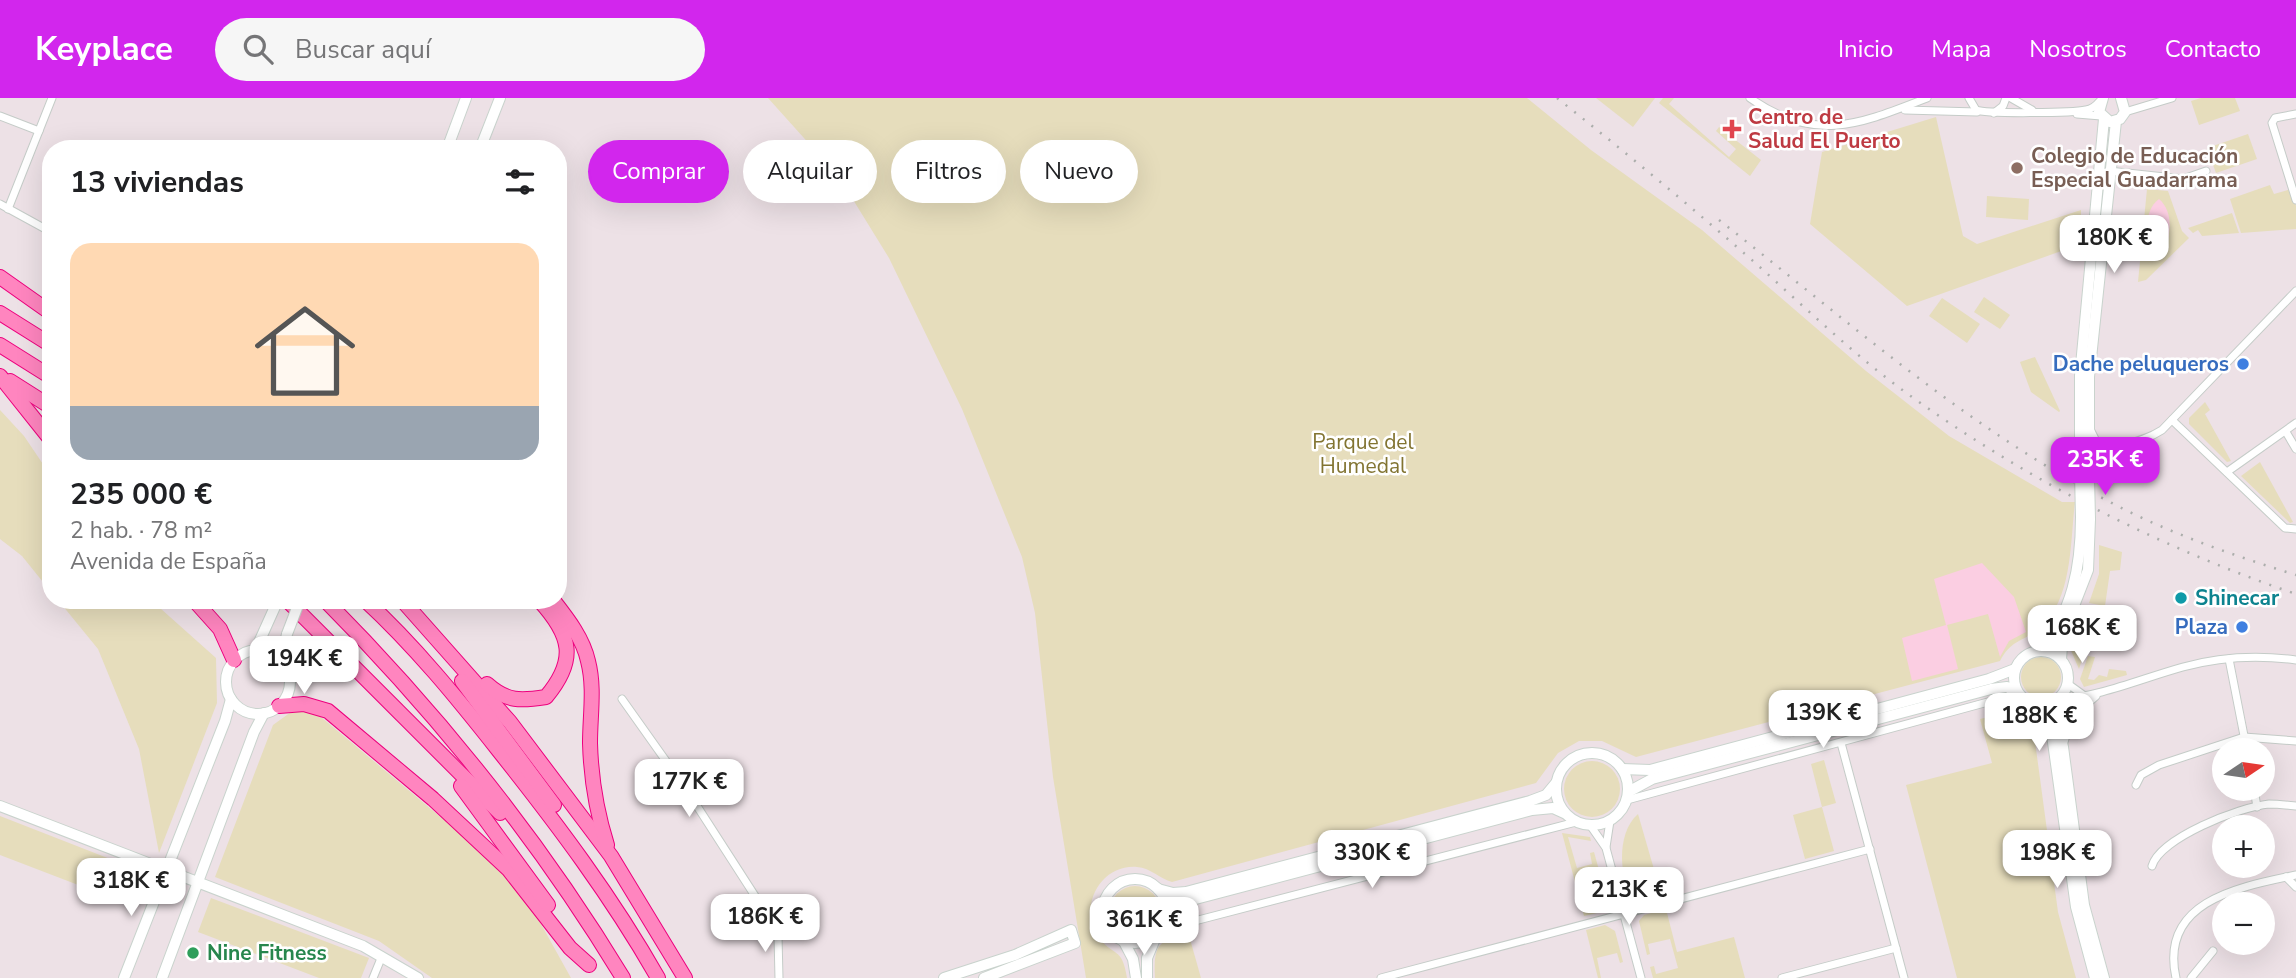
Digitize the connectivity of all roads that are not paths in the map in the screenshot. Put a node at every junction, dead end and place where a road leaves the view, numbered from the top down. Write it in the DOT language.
graph roads {
  1 [pos="52,98"];
  2 [pos="466,98"];
  3 [pos="500,98"];
  4 [pos="1750,98"];
  5 [pos="1927,98"];
  6 [pos="1969,98"];
  7 [pos="2008,98"];
  8 [pos="2121,98"];
  9 [pos="2172,98"];
  10 [pos="2102,99"];
  11 [pos="1949,100"];
  12 [pos="1957,110"];
  13 [pos="2033,110"];
  14 [pos="1894,111"];
  15 [pos="2073,112"];
  16 [pos="2125,112"];
  17 [pos="1983,113"];
  18 [pos="1993,113"];
  19 [pos="2296,114"];
  20 [pos="0,116"];
  21 [pos="2102,118"];
  22 [pos="2116,121"];
  23 [pos="39,131"];
  24 [pos="450,140"];
  25 [pos="484,140"];
  26 [pos="2109,171"];
  27 [pos="2206,172"];
  28 [pos="2296,200"];
  29 [pos="0,205"];
  30 [pos="8,209"];
  31 [pos="42,227"];
  32 [pos="0,277"];
  33 [pos="0,285"];
  34 [pos="2296,291"];
  35 [pos="42,307"];
  36 [pos="42,309"];
  37 [pos="0,313"];
  38 [pos="42,339"];
  39 [pos="0,345"];
  40 [pos="42,371"];
  41 [pos="0,375"];
  42 [pos="42,402"];
  43 [pos="2172,420"];
  44 [pos="2296,423"];
  45 [pos="2089,425"];
  46 [pos="42,429"];
  47 [pos="2286,432"];
  48 [pos="2110,449"];
  49 [pos="2296,449"];
  50 [pos="2085,470"];
  51 [pos="2227,472"];
  52 [pos="2085,518"];
  53 [pos="2296,529"];
  54 [pos="202,609"];
  55 [pos="275,609"];
  56 [pos="296,609"];
  57 [pos="297,609"];
  58 [pos="334,609"];
  59 [pos="373,609"];
  60 [pos="400,609"];
  61 [pos="411,609"];
  62 [pos="545,609"];
  63 [pos="560,609"];
  64 [pos="419,617"];
  65 [pos="256,649"];
  66 [pos="2038,651"];
  67 [pos="2061,659"];
  68 [pos="2229,659"];
  69 [pos="234,660"];
  70 [pos="281,660"];
  71 [pos="2296,660"];
  72 [pos="2015,669"];
  73 [pos="2068,684"];
  74 [pos="2097,695"];
  75 [pos="2021,696"];
  76 [pos="2087,697"];
  77 [pos="231,699"];
  78 [pos="622,699"];
  79 [pos="2055,701"];
  80 [pos="2038,705"];
  81 [pos="279,706"];
  82 [pos="264,713"];
  83 [pos="410,722"];
  84 [pos="2244,737"];
  85 [pos="2296,741"];
  86 [pos="1841,743"];
  87 [pos="2063,747"];
  88 [pos="1622,769"];
  89 [pos="1556,783"];
  90 [pos="2136,785"];
  91 [pos="1627,796"];
  92 [pos="2256,802"];
  93 [pos="0,806"];
  94 [pos="2296,806"];
  95 [pos="2257,807"];
  96 [pos="1564,813"];
  97 [pos="1610,821"];
  98 [pos="1576,822"];
  99 [pos="519,825"];
  100 [pos="1590,825"];
  101 [pos="1606,848"];
  102 [pos="1870,849"];
  103 [pos="611,856"];
  104 [pos="2152,866"];
  105 [pos="166,870"];
  106 [pos="2296,875"];
  107 [pos="2286,877"];
  108 [pos="597,879"];
  109 [pos="198,882"];
  110 [pos="2296,887"];
  111 [pos="1158,889"];
  112 [pos="1624,914"];
  113 [pos="1166,918"];
  114 [pos="1159,932"];
  115 [pos="1123,940"];
  116 [pos="1896,948"];
  117 [pos="2212,952"];
  118 [pos="383,955"];
  119 [pos="592,972"];
  120 [pos="1406,975"];
  121 [pos="124,978"];
  122 [pos="162,978"];
  123 [pos="373,978"];
  124 [pos="418,978"];
  125 [pos="623,978"];
  126 [pos="658,978"];
  127 [pos="685,978"];
  128 [pos="779,978"];
  129 [pos="944,978"];
  130 [pos="984,978"];
  131 [pos="1136,978"];
  132 [pos="1147,978"];
  133 [pos="1381,978"];
  134 [pos="1640,978"];
  135 [pos="1782,978"];
  136 [pos="1904,978"];
  137 [pos="2095,978"];
  138 [pos="2104,978"];
  139 [pos="2176,978"];
  140 [pos="2191,978"];
  1 -- 23 [label="street"];
  2 -- 24 [label="main road"];
  3 -- 25 [label="main road"];
  4 -- 14 [label="street"];
  5 -- 14 [label="street"];
  6 -- 17 [label="street"];
  7 -- 13 [label="street"];
  7 -- 18 [label="street"];
  8 -- 16 [label="main road"];
  9 -- 16 [label="street"];
  10 -- 15 [label="street"];
  10 -- 21 [label="main road"];
  11 -- 12 [label="street"];
  12 -- 14 [label="street"];
  12 -- 17 [label="street"];
  13 -- 15 [label="street"];
  13 -- 18 [label="street"];
  15 -- 21 [label="street"];
  16 -- 22 [label="main road"];
  17 -- 18 [label="street"];
  19 -- 28 [label="street"];
  20 -- 23 [label="street"];
  21 -- 22 [label="main road"];
  21 -- 50 [label="main road"];
  22 -- 26 [label="main road"];
  23 -- 30 [label="street"];
  26 -- 27 [label="street"];
  26 -- 45 [label="main road"];
  29 -- 30 [label="street"];
  30 -- 31 [label="street"];
  32 -- 35 [label="highway"];
  33 -- 36 [label="highway"];
  34 -- 43 [label="street"];
  37 -- 38 [label="highway"];
  39 -- 40 [label="highway"];
  41 -- 42 [label="highway"];
  41 -- 46 [label="highway"];
  43 -- 48 [label="street"];
  43 -- 51 [label="street"];
  44 -- 47 [label="street"];
  45 -- 48 [label="street"];
  45 -- 50 [label="main road"];
  47 -- 49 [label="street"];
  47 -- 51 [label="street"];
  48 -- 50 [label="street"];
  50 -- 52 [label="main road, bridge"];
  51 -- 53 [label="street"];
  52 -- 66 [label="main road"];
  52 -- 67 [label="main road"];
  54 -- 69 [label="highway"];
  55 -- 65 [label="main road"];
  56 -- 83 [label="highway"];
  57 -- 70 [label="main road, bridge"];
  58 -- 99 [label="highway"];
  59 -- 108 [label="highway"];
  60 -- 108 [label="highway"];
  61 -- 64 [label="highway"];
  62 -- 64 [label="highway"];
  63 -- 103 [label="highway"];
  64 -- 103 [label="highway"];
  65 -- 69 [label="main road"];
  65 -- 70 [label="main road"];
  66 -- 67 [label="main road"];
  66 -- 72 [label="main road"];
  67 -- 73 [label="main road"];
  68 -- 71 [label="street"];
  68 -- 74 [label="street"];
  68 -- 84 [label="street"];
  69 -- 77 [label="main road"];
  70 -- 81 [label="main road"];
  72 -- 75 [label="main road"];
  72 -- 88 [label="main road"];
  73 -- 76 [label="street"];
  73 -- 79 [label="main road"];
  74 -- 76 [label="street"];
  74 -- 87 [label="street"];
  75 -- 80 [label="main road"];
  75 -- 86 [label="street"];
  75 -- 91 [label="main road"];
  76 -- 79 [label="street"];
  77 -- 82 [label="main road"];
  77 -- 105 [label="main road"];
  78 -- 128 [label="street"];
  79 -- 80 [label="main road"];
  79 -- 87 [label="main road"];
  80 -- 137 [label="main road"];
  81 -- 82 [label="main road"];
  81 -- 119 [label="highway"];
  82 -- 109 [label="main road"];
  83 -- 99 [label="highway"];
  83 -- 119 [label="highway"];
  84 -- 85 [label="street"];
  84 -- 90 [label="street"];
  86 -- 91 [label="street"];
  86 -- 102 [label="street"];
  87 -- 138 [label="main road"];
  88 -- 89 [label="main road"];
  88 -- 91 [label="main road"];
  89 -- 96 [label="main road"];
  89 -- 111 [label="main road"];
  91 -- 97 [label="main road"];
  92 -- 95 [label="street"];
  93 -- 105 [label="main road"];
  94 -- 95 [label="street"];
  95 -- 104 [label="street"];
  96 -- 98 [label="main road"];
  96 -- 113 [label="main road"];
  97 -- 100 [label="main road"];
  97 -- 101 [label="street"];
  98 -- 100 [label="main road"];
  98 -- 114 [label="street"];
  99 -- 125 [label="highway"];
  100 -- 101 [label="street"];
  101 -- 112 [label="street"];
  102 -- 112 [label="street"];
  102 -- 116 [label="street"];
  103 -- 127 [label="highway"];
  105 -- 109 [label="main road"];
  105 -- 121 [label="main road"];
  106 -- 107 [label="street"];
  107 -- 110 [label="street"];
  107 -- 139 [label="street"];
  108 -- 126 [label="highway"];
  109 -- 118 [label="main road"];
  109 -- 122 [label="main road"];
  111 -- 113 [label="main road"];
  111 -- 115 [label="main road"];
  112 -- 120 [label="street"];
  112 -- 134 [label="street"];
  113 -- 114 [label="main road"];
  114 -- 115 [label="main road"];
  114 -- 132 [label="main road"];
  115 -- 131 [label="main road"];
  116 -- 135 [label="street"];
  116 -- 136 [label="street"];
  117 -- 140 [label="street"];
  118 -- 123 [label="street"];
  118 -- 124 [label="main road"];
  120 -- 133 [label="street"];
  129 -- 130 [label="main road"];
}
